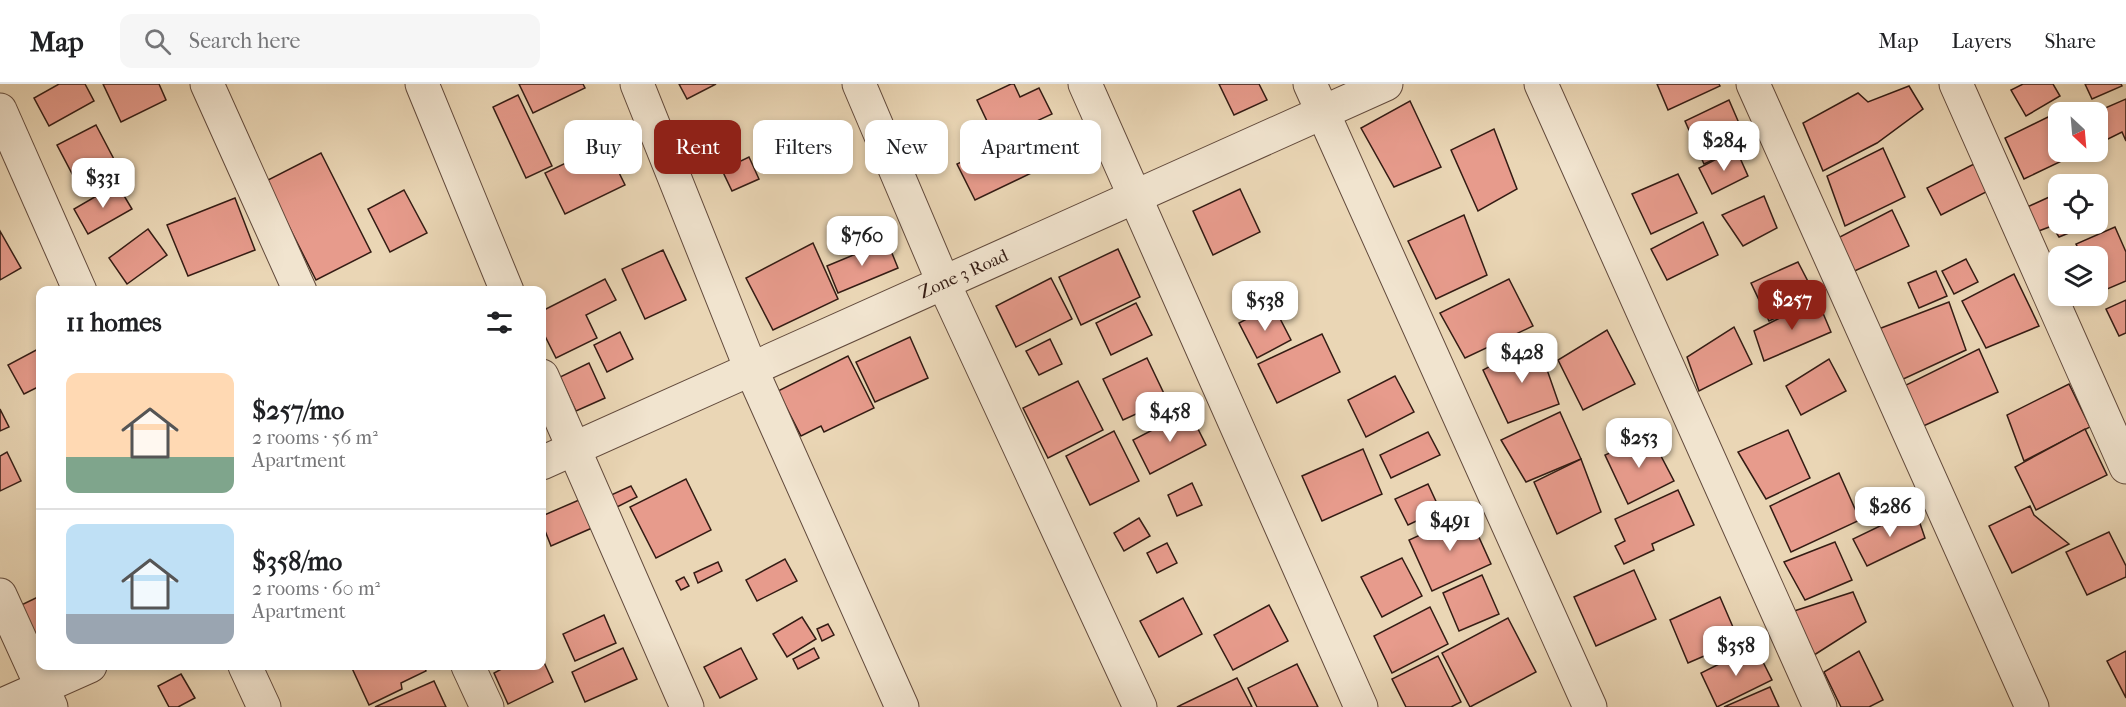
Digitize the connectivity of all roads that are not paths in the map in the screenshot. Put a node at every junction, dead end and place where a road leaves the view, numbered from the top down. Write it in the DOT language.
graph roads {
  1 [pos="207,84"];
  2 [pos="637,84"];
  3 [pos="859,84"];
  4 [pos="1085,84"];
  5 [pos="1386,84"];
  6 [pos="1540,84"];
  7 [pos="1753,84"];
  8 [pos="1956,84"];
  9 [pos="431,87"];
  10 [pos="1316,98"];
  11 [pos="0,110"];
  12 [pos="1136,197"];
  13 [pos="944,284"];
  14 [pos="78,286"];
  15 [pos="298,286"];
  16 [pos="505,286"];
  17 [pos="751,369"];
  18 [pos="546,386"];
  19 [pos="571,449"];
  20 [pos="546,461"];
  21 [pos="2126,467"];
  22 [pos="0,594"];
  23 [pos="84,670"];
  24 [pos="247,670"];
  25 [pos="470,670"];
  26 [pos="46,697"];
  27 [pos="0,706"];
  28 [pos="264,707"];
  29 [pos="487,707"];
  30 [pos="687,707"];
  31 [pos="902,707"];
  32 [pos="1140,707"];
  33 [pos="1361,707"];
  34 [pos="1590,707"];
  35 [pos="1820,707"];
  36 [pos="2032,707"];
  1 -- 15 [label="street"];
  2 -- 17 [label="street"];
  3 -- 13 [label="street"];
  4 -- 12 [label="street"];
  5 -- 10 [label="street, Zone 3 Road"];
  6 -- 35 [label="street"];
  7 -- 36 [label="street"];
  8 -- 21 [label="street"];
  9 -- 16 [label="street"];
  10 -- 12 [label="street, Zone 3 Road"];
  10 -- 34 [label="street"];
  11 -- 14 [label="street"];
  12 -- 13 [label="street, Zone 3 Road"];
  12 -- 33 [label="street"];
  13 -- 17 [label="street, Zone 3 Road"];
  13 -- 32 [label="street"];
  17 -- 19 [label="street, Zone 3 Road"];
  17 -- 31 [label="street"];
  18 -- 19 [label="street"];
  19 -- 20 [label="street, Zone 3 Road"];
  19 -- 30 [label="street"];
  22 -- 26 [label="street"];
  23 -- 26 [label="street"];
  24 -- 28 [label="street"];
  25 -- 29 [label="street"];
  26 -- 27 [label="street"];
}
